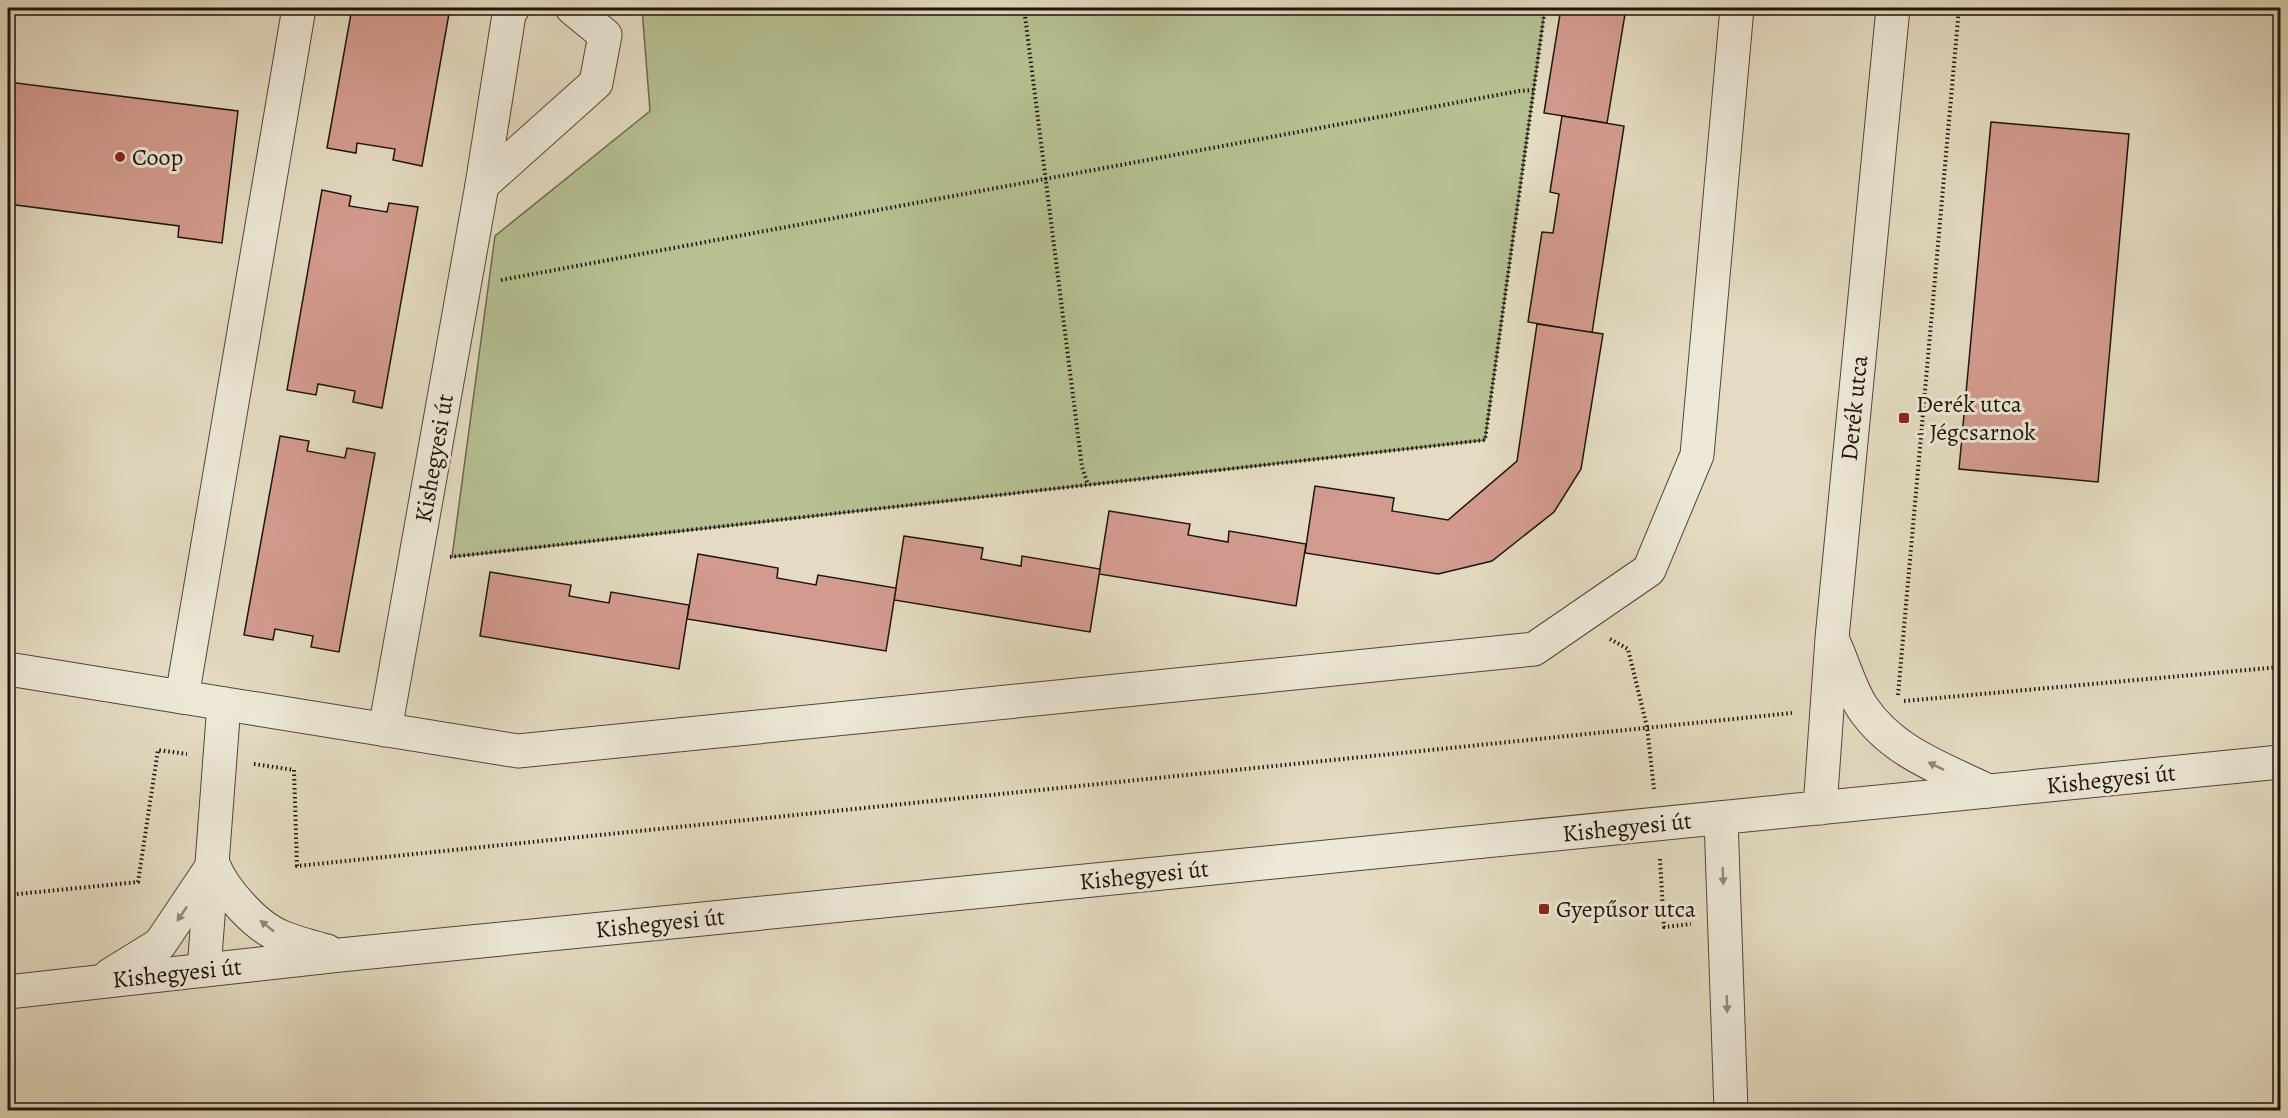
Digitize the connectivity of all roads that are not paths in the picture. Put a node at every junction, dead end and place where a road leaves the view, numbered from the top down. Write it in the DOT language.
graph roads {
  1 [pos="299,8"];
  2 [pos="513,8"];
  3 [pos="572,8"];
  4 [pos="1737,8"];
  5 [pos="1893,8"];
  6 [pos="482,185"];
  7 [pos="1832,638"];
  8 [pos="8,669"];
  9 [pos="182,697"];
  10 [pos="224,704"];
  11 [pos="385,730"];
  12 [pos="2280,762"];
  13 [pos="1989,791"];
  14 [pos="1820,808"];
  15 [pos="1721,818"];
  16 [pos="213,864"];
  17 [pos="340,955"];
  18 [pos="204,970"];
  19 [pos="96,981"];
  20 [pos="8,992"];
  21 [pos="1731,1110"];
  1 -- 9 [label="street"];
  2 -- 6 [label="street, Kishegyesi út"];
  3 -- 6 [label="street"];
  4 -- 11 [label="street"];
  5 -- 7 [label="street, Derék utca"];
  6 -- 11 [label="street, Kishegyesi út"];
  13 -- 7 [label="street, one-way"];
  7 -- 14 [label="street, Derék utca"];
  8 -- 9 [label="street"];
  9 -- 10 [label="street"];
  10 -- 11 [label="street"];
  10 -- 16 [label="street"];
  12 -- 13 [label="street, Kishegyesi út"];
  13 -- 14 [label="street, Kishegyesi út"];
  14 -- 15 [label="street, Kishegyesi út"];
  15 -- 17 [label="street, Kishegyesi út"];
  15 -- 21 [label="street, one-way"];
  17 -- 16 [label="street, one-way"];
  16 -- 18 [label="street"];
  16 -- 19 [label="street, one-way"];
  17 -- 18 [label="street, Kishegyesi út"];
  18 -- 19 [label="street, Kishegyesi út"];
  19 -- 20 [label="street, Kishegyesi út"];
}
